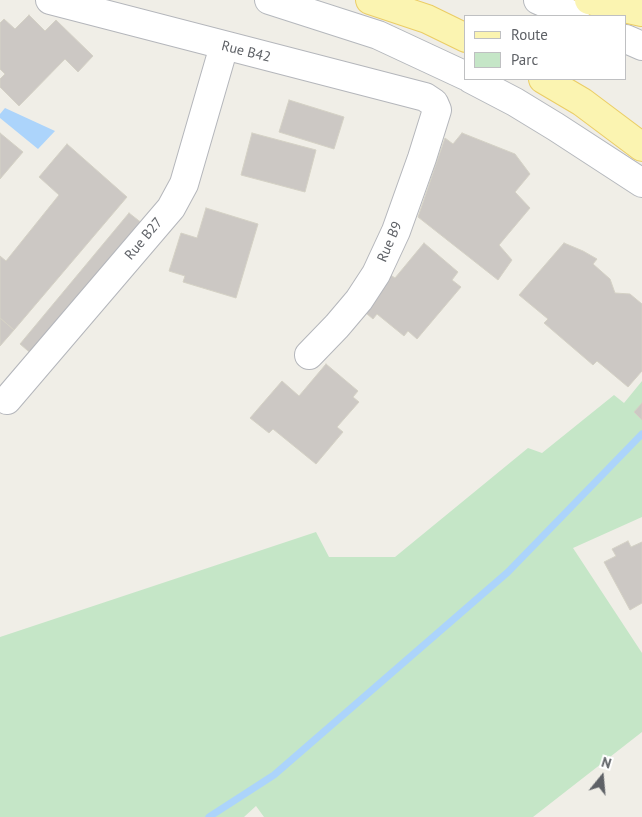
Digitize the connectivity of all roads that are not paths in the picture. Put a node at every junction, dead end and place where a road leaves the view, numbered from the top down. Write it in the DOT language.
graph roads {
  1 [pos="50,0"];
  2 [pos="269,0"];
  3 [pos="370,0"];
  4 [pos="538,0"];
  5 [pos="589,0"];
  6 [pos="642,12"];
  7 [pos="573,15"];
  8 [pos="464,37"];
  9 [pos="627,39"];
  10 [pos="224,46"];
  11 [pos="642,46"];
  12 [pos="464,75"];
  13 [pos="473,80"];
  14 [pos="545,80"];
  15 [pos="437,110"];
  16 [pos="642,147"];
  17 [pos="642,183"];
  18 [pos="309,355"];
  19 [pos="7,400"];
  1 -- 10 [label="street, Rue B42"];
  2 -- 12 [label="street"];
  3 -- 8 [label="main road"];
  4 -- 7 [label="street"];
  5 -- 6 [label="main road"];
  9 -- 11 [label="street"];
  10 -- 15 [label="street, Rue B42"];
  10 -- 19 [label="street, Rue B27"];
  13 -- 17 [label="street"];
  14 -- 16 [label="main road"];
  15 -- 18 [label="street, Rue B9"];
}
